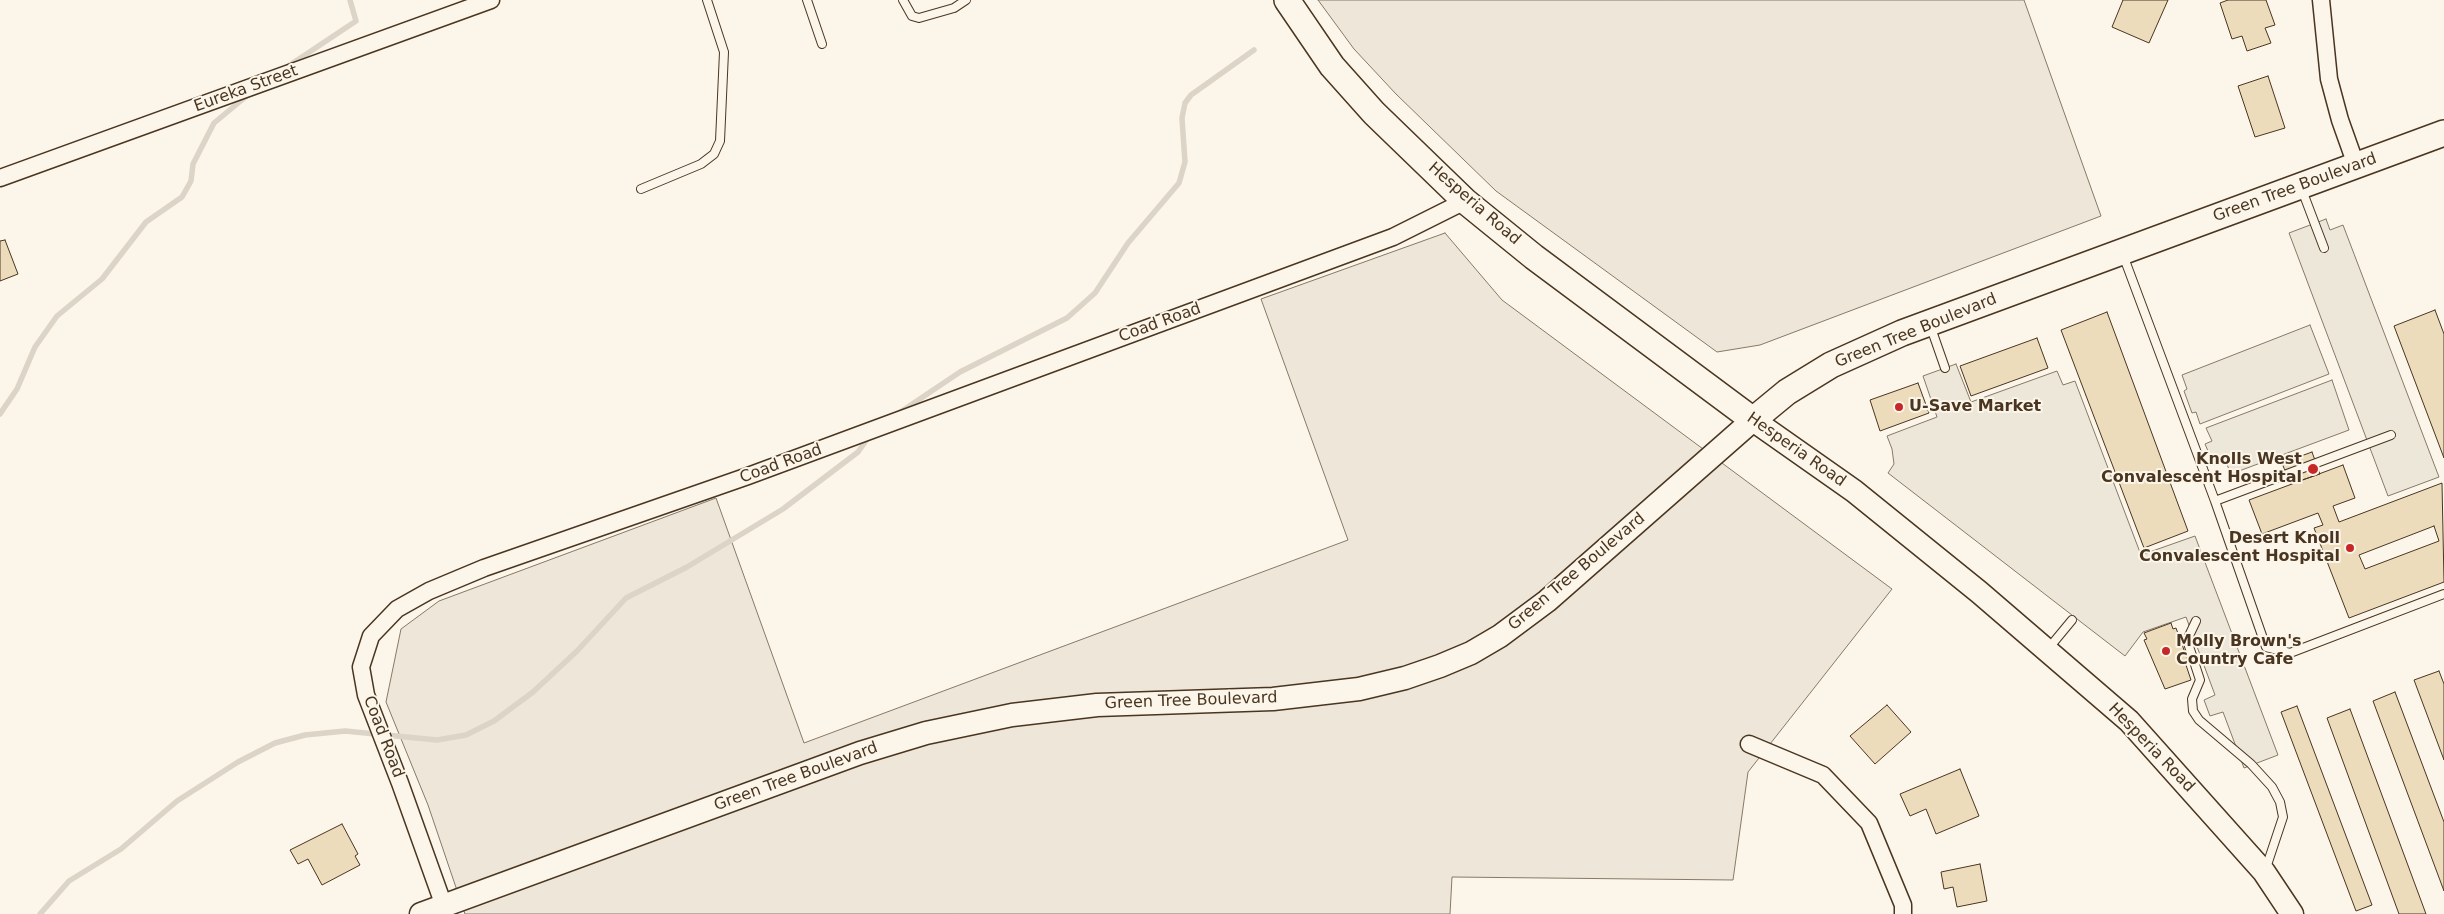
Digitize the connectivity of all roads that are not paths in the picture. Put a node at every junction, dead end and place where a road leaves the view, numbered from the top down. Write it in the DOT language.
graph roads {
  1 [pos="491,0"];
  2 [pos="707,0"];
  3 [pos="807,0"];
  4 [pos="903,0"];
  5 [pos="966,0"];
  6 [pos="1287,0"];
  7 [pos="2321,0"];
  8 [pos="822,44"];
  9 [pos="2444,133"];
  10 [pos="2356,165"];
  11 [pos="0,178"];
  12 [pos="2300,186"];
  13 [pos="641,189"];
  14 [pos="1465,201"];
  15 [pos="2324,248"];
  16 [pos="2122,253"];
  17 [pos="1929,323"];
  18 [pos="1945,368"];
  19 [pos="1753,420"];
  20 [pos="2391,436"];
  21 [pos="2215,501"];
  22 [pos="2444,594"];
  23 [pos="2072,620"];
  24 [pos="2196,621"];
  25 [pos="2047,651"];
  26 [pos="1749,744"];
  27 [pos="2264,872"];
  28 [pos="444,906"];
  29 [pos="421,914"];
  30 [pos="1903,914"];
  31 [pos="2292,914"];
  1 -- 11 [label="street, Eureka Street"];
  2 -- 13 [label="lane"];
  3 -- 8 [label="lane"];
  4 -- 5 [label="lane"];
  6 -- 14 [label="main road, Hesperia Road"];
  7 -- 10 [label="street"];
  9 -- 10 [label="main road, Green Tree Boulevard"];
  10 -- 12 [label="main road, Green Tree Boulevard"];
  12 -- 15 [label="lane"];
  12 -- 16 [label="main road, Green Tree Boulevard"];
  14 -- 19 [label="main road, Hesperia Road"];
  14 -- 28 [label="street, Coad Road"];
  16 -- 17 [label="main road, Green Tree Boulevard"];
  16 -- 21 [label="lane"];
  17 -- 18 [label="lane"];
  17 -- 19 [label="main road, Green Tree Boulevard"];
  19 -- 25 [label="main road, Hesperia Road"];
  19 -- 28 [label="main road, Green Tree Boulevard"];
  20 -- 21 [label="lane"];
  21 -- 22 [label="lane"];
  23 -- 25 [label="lane"];
  24 -- 27 [label="lane"];
  25 -- 27 [label="main road, Hesperia Road"];
  26 -- 30 [label="street"];
  27 -- 31 [label="main road, Hesperia Road"];
  28 -- 29 [label="main road, Green Tree Boulevard"];
}
